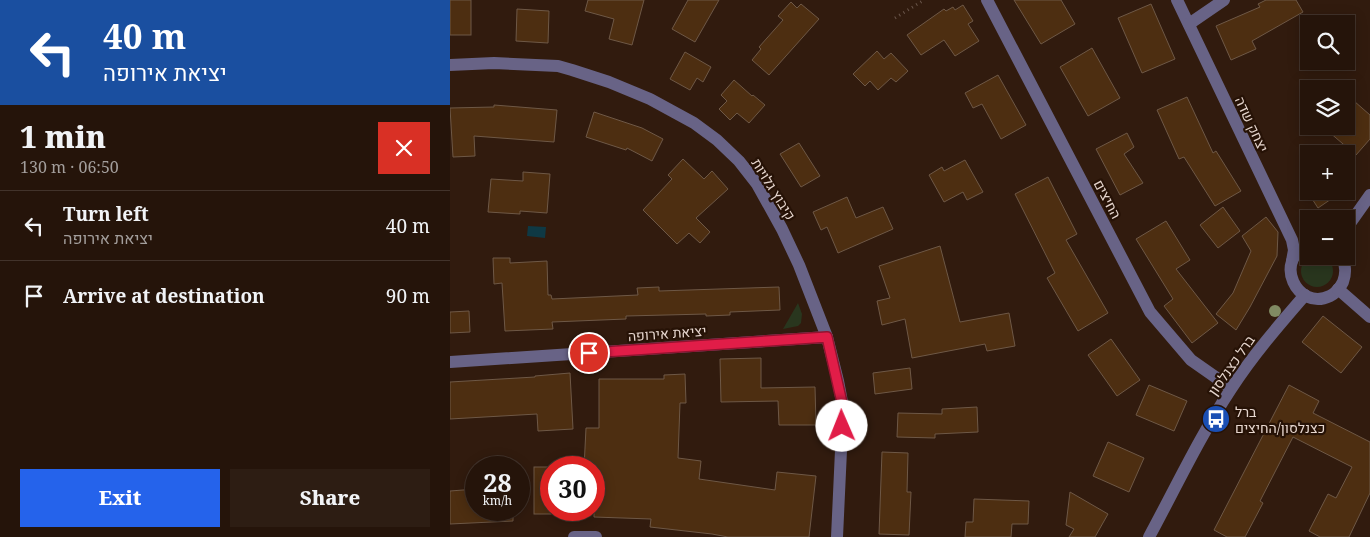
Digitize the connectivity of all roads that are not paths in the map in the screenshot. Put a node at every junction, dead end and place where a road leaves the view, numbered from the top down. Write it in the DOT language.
graph roads {
  1 [pos="987,0"];
  2 [pos="1177,0"];
  3 [pos="1224,0"];
  4 [pos="1188,24"];
  5 [pos="450,65"];
  6 [pos="1370,195"];
  7 [pos="1355,216"];
  8 [pos="1300,250"];
  9 [pos="1292,261"];
  10 [pos="1344,265"];
  11 [pos="1338,289"];
  12 [pos="1304,295"];
  13 [pos="1370,318"];
  14 [pos="827,337"];
  15 [pos="450,362"];
  16 [pos="1231,388"];
  17 [pos="574,537"];
  18 [pos="596,537"];
  19 [pos="837,537"];
  20 [pos="1150,537"];
  1 -- 16 [label="street, החיצים"];
  2 -- 4 [label="street, יצחק שדה"];
  3 -- 4 [label="street"];
  4 -- 9 [label="street, יצחק שדה"];
  5 -- 14 [label="street, קיבוץ גלויות"];
  6 -- 7 [label="street"];
  8 -- 9 [label="street"];
  9 -- 12 [label="street, יצחק שדה"];
  10 -- 11 [label="street"];
  11 -- 12 [label="street"];
  11 -- 13 [label="street"];
  12 -- 16 [label="street, ברל כצנלסון"];
  14 -- 15 [label="street, יציאת אירופה"];
  14 -- 19 [label="street, קיבוץ גלויות"];
  16 -- 20 [label="street, ברל כצנלסון"];
  17 -- 18 [label="street"];
}
